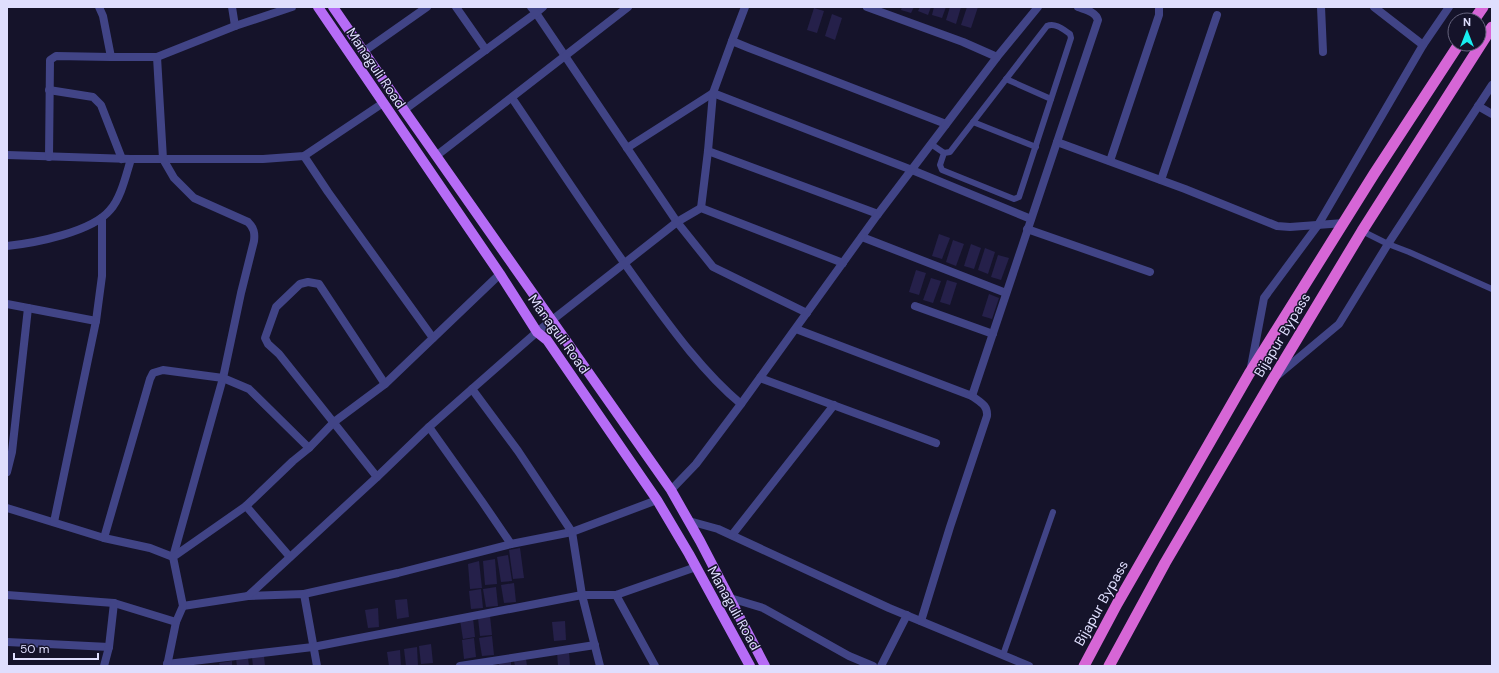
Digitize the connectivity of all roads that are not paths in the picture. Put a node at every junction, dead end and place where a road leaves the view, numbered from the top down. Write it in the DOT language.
graph roads {
  1 [pos="99,7"];
  2 [pos="232,7"];
  3 [pos="292,7"];
  4 [pos="318,7"];
  5 [pos="333,7"];
  6 [pos="427,7"];
  7 [pos="456,7"];
  8 [pos="543,7"];
  9 [pos="628,7"];
  10 [pos="745,7"];
  11 [pos="868,7"];
  12 [pos="1038,7"];
  13 [pos="1078,7"];
  14 [pos="1159,7"];
  15 [pos="1321,7"];
  16 [pos="1374,7"];
  17 [pos="1449,7"];
  18 [pos="534,10"];
  19 [pos="1217,15"];
  20 [pos="235,26"];
  21 [pos="1492,27"];
  22 [pos="732,41"];
  23 [pos="1423,45"];
  24 [pos="486,50"];
  25 [pos="363,52"];
  26 [pos="1323,52"];
  27 [pos="1454,52"];
  28 [pos="111,56"];
  29 [pos="157,56"];
  30 [pos="565,56"];
  31 [pos="996,56"];
  32 [pos="1006,79"];
  33 [pos="1492,85"];
  34 [pos="49,90"];
  35 [pos="713,93"];
  36 [pos="512,98"];
  37 [pos="1051,99"];
  38 [pos="383,103"];
  39 [pos="1478,106"];
  40 [pos="404,110"];
  41 [pos="1492,114"];
  42 [pos="973,122"];
  43 [pos="946,124"];
  44 [pos="1057,142"];
  45 [pos="931,144"];
  46 [pos="1036,147"];
  47 [pos="627,148"];
  48 [pos="708,151"];
  49 [pos="944,153"];
  50 [pos="7,155"];
  51 [pos="304,156"];
  52 [pos="436,156"];
  53 [pos="49,157"];
  54 [pos="122,159"];
  55 [pos="131,159"];
  56 [pos="163,159"];
  57 [pos="1110,161"];
  58 [pos="912,170"];
  59 [pos="1161,180"];
  60 [pos="701,208"];
  61 [pos="878,214"];
  62 [pos="102,218"];
  63 [pos="1031,219"];
  64 [pos="677,222"];
  65 [pos="1344,222"];
  66 [pos="1318,225"];
  67 [pos="1028,229"];
  68 [pos="1362,231"];
  69 [pos="862,237"];
  70 [pos="1388,244"];
  71 [pos="7,246"];
  72 [pos="624,264"];
  73 [pos="843,264"];
  74 [pos="1150,272"];
  75 [pos="500,274"];
  76 [pos="1492,289"];
  77 [pos="1006,293"];
  78 [pos="7,304"];
  79 [pos="915,306"];
  80 [pos="28,308"];
  81 [pos="807,313"];
  82 [pos="96,321"];
  83 [pos="552,321"];
  84 [pos="796,328"];
  85 [pos="537,332"];
  86 [pos="992,334"];
  87 [pos="433,338"];
  88 [pos="1249,374"];
  89 [pos="223,378"];
  90 [pos="760,378"];
  91 [pos="1273,379"];
  92 [pos="385,384"];
  93 [pos="472,389"];
  94 [pos="972,396"];
  95 [pos="741,404"];
  96 [pos="834,405"];
  97 [pos="334,422"];
  98 [pos="429,427"];
  99 [pos="936,443"];
  100 [pos="309,448"];
  101 [pos="9,452"];
  102 [pos="7,472"];
  103 [pos="377,477"];
  104 [pos="671,490"];
  105 [pos="657,500"];
  106 [pos="246,506"];
  107 [pos="7,508"];
  108 [pos="1052,512"];
  109 [pos="690,521"];
  110 [pos="54,522"];
  111 [pos="572,532"];
  112 [pos="732,535"];
  113 [pos="104,538"];
  114 [pos="511,544"];
  115 [pos="173,557"];
  116 [pos="290,557"];
  117 [pos="696,567"];
  118 [pos="304,594"];
  119 [pos="7,595"];
  120 [pos="582,595"];
  121 [pos="616,595"];
  122 [pos="248,596"];
  123 [pos="730,598"];
  124 [pos="114,603"];
  125 [pos="183,606"];
  126 [pos="907,615"];
  127 [pos="920,621"];
  128 [pos="176,622"];
  129 [pos="7,642"];
  130 [pos="595,645"];
  131 [pos="109,646"];
  132 [pos="313,647"];
  133 [pos="1003,655"];
  134 [pos="167,665"];
  135 [pos="104,666"];
  136 [pos="317,666"];
  137 [pos="460,666"];
  138 [pos="600,666"];
  139 [pos="654,666"];
  140 [pos="750,666"];
  141 [pos="765,666"];
  142 [pos="873,666"];
  143 [pos="881,666"];
  144 [pos="1029,666"];
  145 [pos="1084,666"];
  146 [pos="1109,666"];
  1 -- 28 [label="street"];
  2 -- 20 [label="street"];
  3 -- 20 [label="street"];
  4 -- 38 [label="main road, Managuli Road"];
  5 -- 25 [label="main road, Managuli Road"];
  6 -- 25 [label="street"];
  7 -- 24 [label="street"];
  8 -- 18 [label="street"];
  9 -- 30 [label="street"];
  10 -- 22 [label="street"];
  11 -- 31 [label="street"];
  12 -- 31 [label="street"];
  13 -- 44 [label="street"];
  14 -- 57 [label="street"];
  15 -- 26 [label="street"];
  16 -- 23 [label="street"];
  17 -- 23 [label="street"];
  18 -- 24 [label="street"];
  18 -- 30 [label="street"];
  19 -- 59 [label="street"];
  20 -- 29 [label="street"];
  21 -- 68 [label="highway, Bijapur Bypass"];
  22 -- 35 [label="street"];
  22 -- 43 [label="street"];
  23 -- 66 [label="street"];
  24 -- 40 [label="street"];
  25 -- 40 [label="main road, Managuli Road"];
  27 -- 65 [label="highway, Bijapur Bypass"];
  28 -- 29 [label="street"];
  28 -- 34 [label="street"];
  29 -- 56 [label="street"];
  30 -- 36 [label="street"];
  30 -- 47 [label="street"];
  31 -- 43 [label="street"];
  32 -- 37 [label="lane"];
  32 -- 37 [label="lane"];
  32 -- 42 [label="lane"];
  33 -- 39 [label="street"];
  34 -- 53 [label="street"];
  34 -- 54 [label="street"];
  35 -- 47 [label="street"];
  35 -- 48 [label="street"];
  35 -- 58 [label="street"];
  36 -- 52 [label="street"];
  36 -- 72 [label="street"];
  37 -- 46 [label="lane"];
  38 -- 51 [label="street"];
  38 -- 75 [label="main road, Managuli Road"];
  39 -- 41 [label="street"];
  39 -- 70 [label="street"];
  40 -- 52 [label="main road, Managuli Road"];
  42 -- 46 [label="lane"];
  42 -- 49 [label="lane"];
  43 -- 45 [label="street"];
  44 -- 57 [label="street"];
  44 -- 63 [label="street"];
  45 -- 49 [label="lane"];
  45 -- 58 [label="street"];
  46 -- 49 [label="lane"];
  47 -- 64 [label="street"];
  48 -- 60 [label="street"];
  48 -- 61 [label="street"];
  50 -- 53 [label="street"];
  51 -- 56 [label="street"];
  51 -- 87 [label="street"];
  52 -- 83 [label="main road, Managuli Road"];
  53 -- 54 [label="street"];
  54 -- 55 [label="street"];
  55 -- 56 [label="street"];
  55 -- 62 [label="street"];
  56 -- 89 [label="street"];
  57 -- 59 [label="street"];
  58 -- 61 [label="street"];
  58 -- 63 [label="street"];
  59 -- 66 [label="street"];
  60 -- 64 [label="street"];
  60 -- 73 [label="street"];
  61 -- 69 [label="street"];
  62 -- 71 [label="street"];
  62 -- 82 [label="street"];
  63 -- 67 [label="street"];
  64 -- 72 [label="street"];
  64 -- 81 [label="street"];
  65 -- 66 [label="street"];
  65 -- 88 [label="highway, Bijapur Bypass"];
  66 -- 88 [label="street"];
  67 -- 74 [label="street"];
  67 -- 77 [label="street"];
  68 -- 70 [label="lane"];
  68 -- 91 [label="highway, Bijapur Bypass"];
  69 -- 73 [label="street"];
  69 -- 77 [label="street"];
  70 -- 76 [label="lane"];
  70 -- 91 [label="street"];
  72 -- 83 [label="street"];
  72 -- 95 [label="street"];
  73 -- 81 [label="street"];
  75 -- 85 [label="main road, Managuli Road"];
  75 -- 87 [label="street"];
  77 -- 86 [label="street"];
  78 -- 80 [label="street"];
  79 -- 86 [label="street"];
  80 -- 82 [label="street"];
  80 -- 101 [label="street"];
  81 -- 84 [label="street"];
  82 -- 110 [label="street"];
  83 -- 85 [label="street"];
  83 -- 104 [label="main road, Managuli Road"];
  84 -- 90 [label="street"];
  84 -- 94 [label="street"];
  85 -- 93 [label="street"];
  85 -- 105 [label="main road, Managuli Road"];
  86 -- 94 [label="street"];
  87 -- 92 [label="street"];
  88 -- 145 [label="highway, Bijapur Bypass"];
  89 -- 100 [label="street"];
  89 -- 113 [label="street"];
  89 -- 115 [label="street"];
  90 -- 95 [label="street"];
  90 -- 96 [label="street"];
  91 -- 146 [label="highway, Bijapur Bypass"];
  92 -- 97 [label="street"];
  92 -- 97 [label="street"];
  93 -- 98 [label="street"];
  93 -- 111 [label="street"];
  94 -- 127 [label="street"];
  95 -- 104 [label="street"];
  96 -- 99 [label="street"];
  96 -- 112 [label="street"];
  97 -- 100 [label="street"];
  97 -- 103 [label="street"];
  98 -- 103 [label="street"];
  98 -- 114 [label="street"];
  100 -- 106 [label="street"];
  101 -- 102 [label="street"];
  103 -- 116 [label="street"];
  104 -- 109 [label="main road, Managuli Road"];
  105 -- 111 [label="street"];
  105 -- 117 [label="main road, Managuli Road"];
  106 -- 115 [label="street"];
  106 -- 116 [label="street"];
  107 -- 110 [label="street"];
  108 -- 133 [label="lane"];
  109 -- 112 [label="street"];
  109 -- 123 [label="main road, Managuli Road"];
  110 -- 113 [label="street"];
  111 -- 114 [label="street"];
  111 -- 120 [label="street"];
  112 -- 126 [label="street"];
  113 -- 115 [label="street"];
  114 -- 118 [label="street"];
  115 -- 125 [label="street"];
  116 -- 122 [label="street"];
  117 -- 121 [label="street"];
  117 -- 140 [label="main road, Managuli Road"];
  118 -- 122 [label="street"];
  118 -- 132 [label="street"];
  119 -- 124 [label="street"];
  120 -- 121 [label="street"];
  120 -- 130 [label="street"];
  120 -- 132 [label="street"];
  121 -- 139 [label="street"];
  122 -- 125 [label="street"];
  123 -- 141 [label="main road, Managuli Road"];
  123 -- 142 [label="street"];
  124 -- 128 [label="street"];
  124 -- 131 [label="street"];
  125 -- 128 [label="street"];
  126 -- 127 [label="street"];
  126 -- 143 [label="street"];
  127 -- 133 [label="street"];
  128 -- 134 [label="street"];
  129 -- 131 [label="street"];
  130 -- 137 [label="street"];
  130 -- 138 [label="street"];
  131 -- 135 [label="street"];
  132 -- 134 [label="street"];
  132 -- 136 [label="street"];
  133 -- 144 [label="street"];
}
